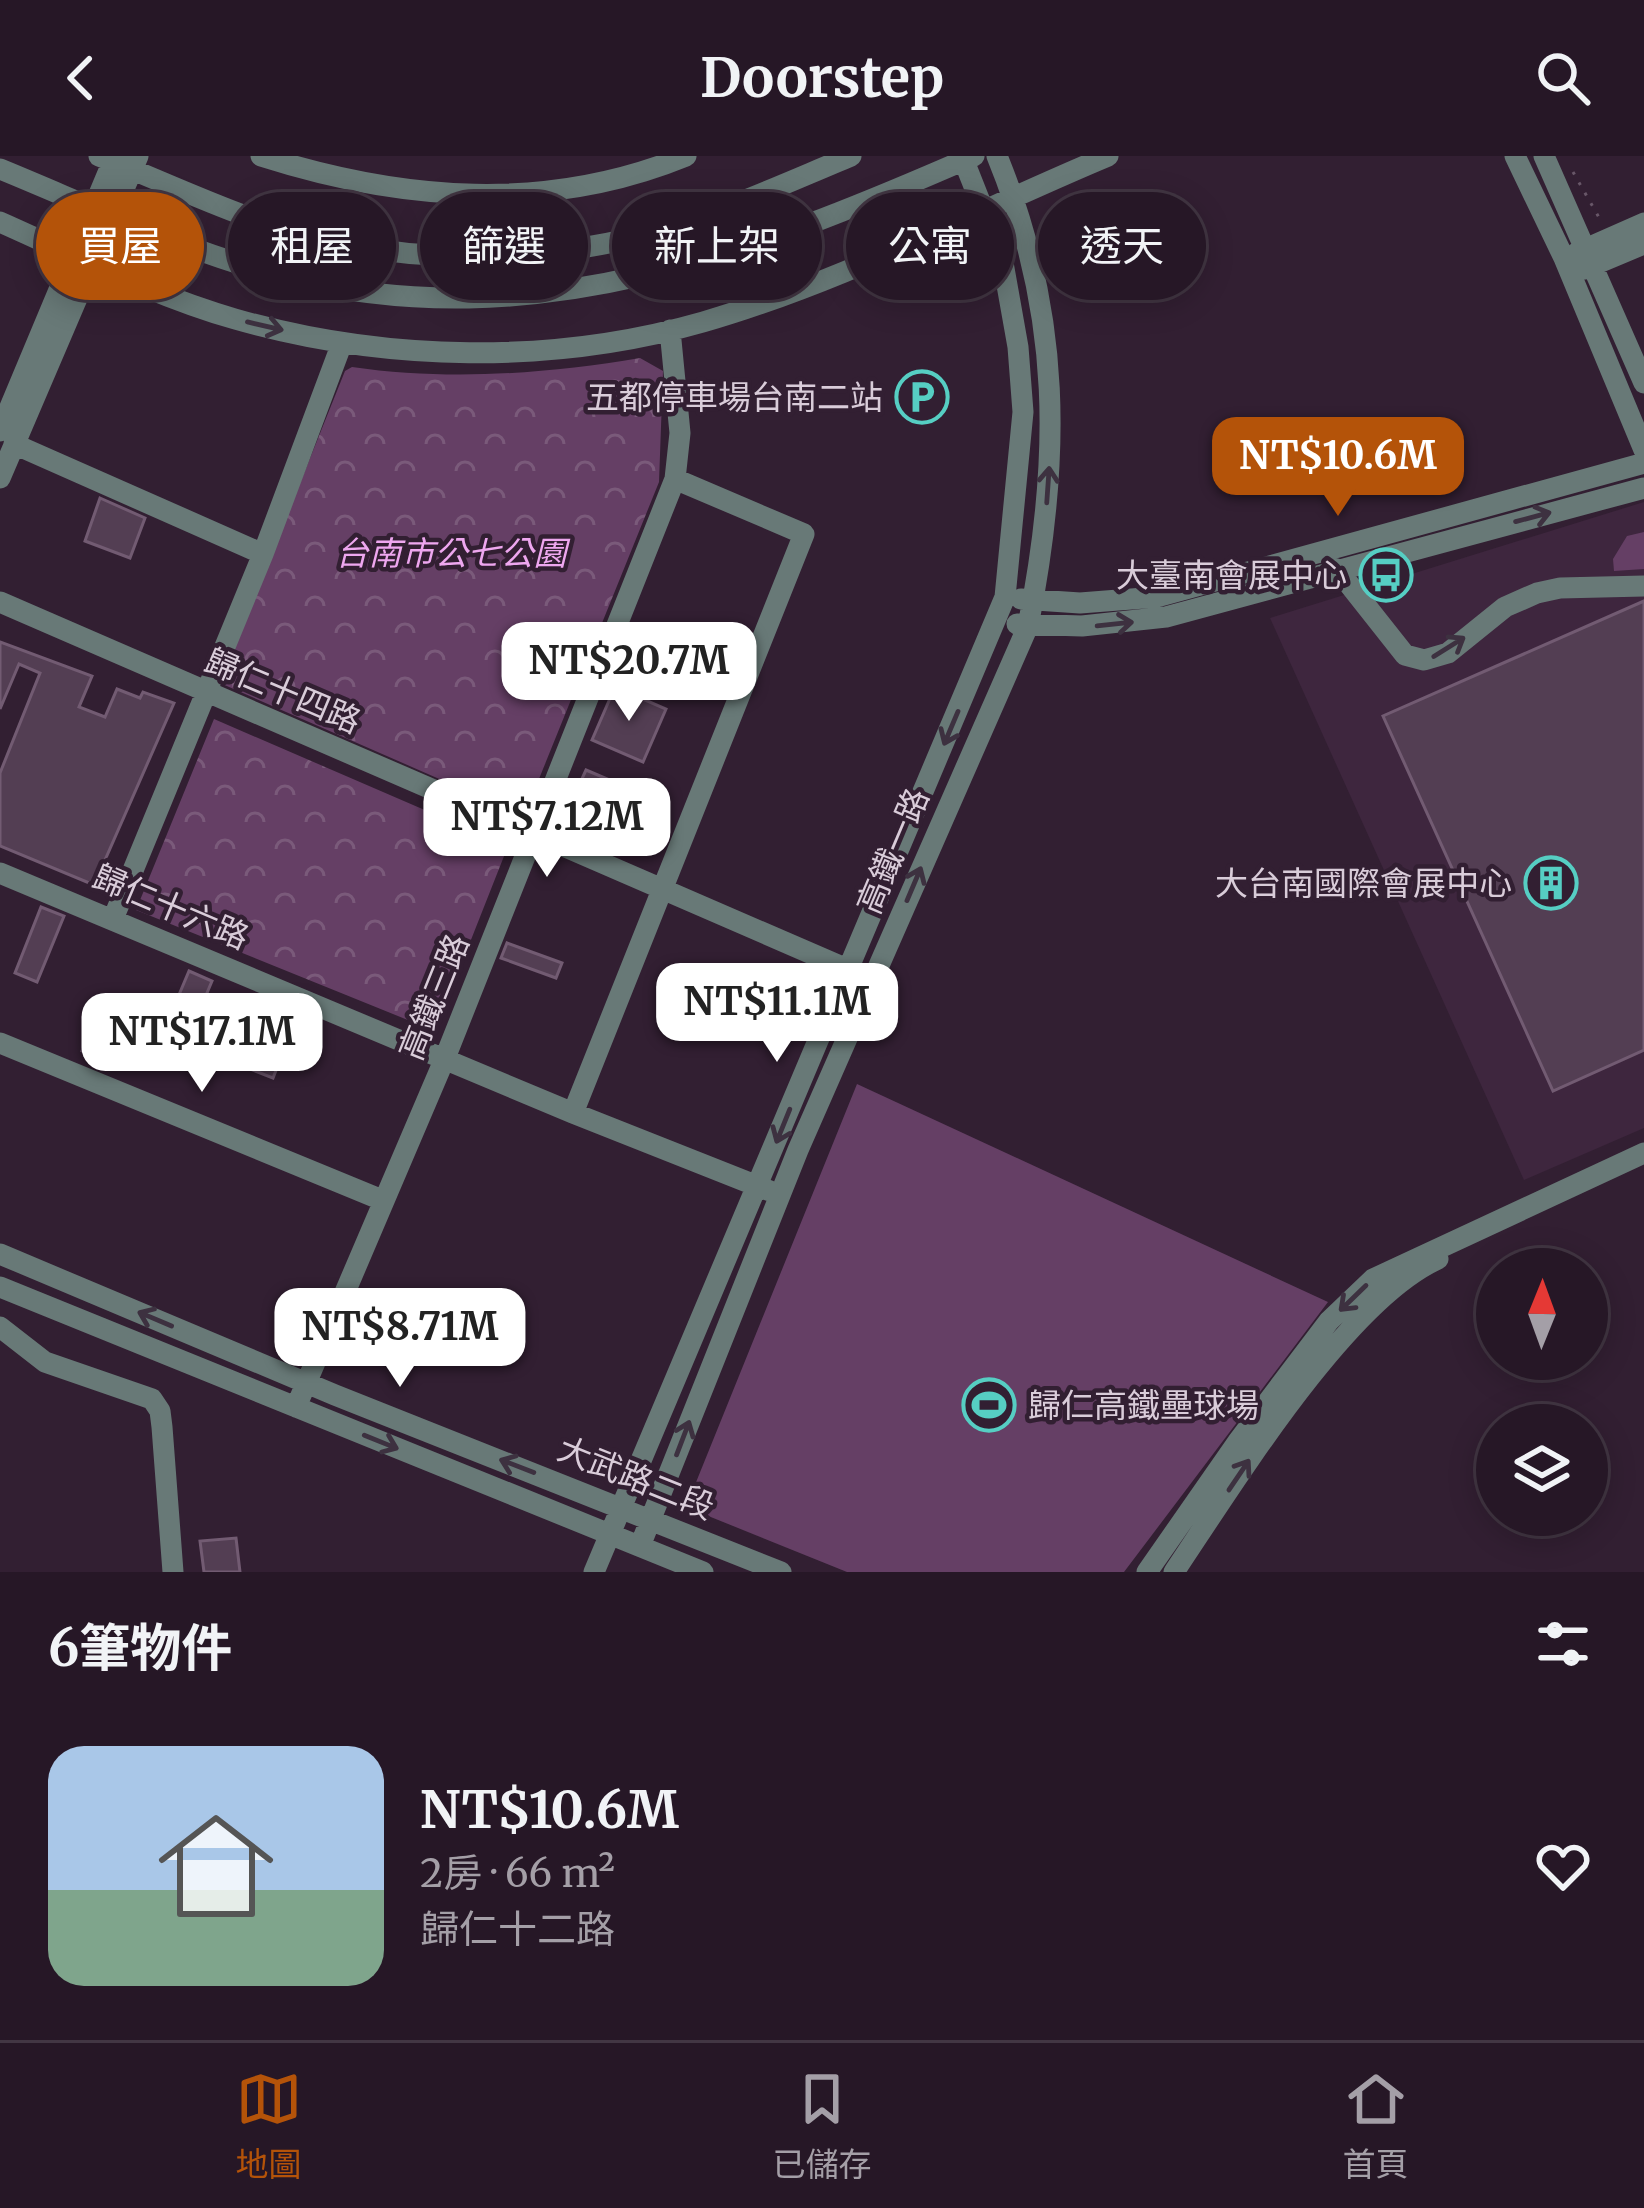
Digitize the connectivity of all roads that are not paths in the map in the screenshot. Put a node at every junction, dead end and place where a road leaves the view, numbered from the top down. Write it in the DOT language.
graph roads {
  1 [pos="261,156"];
  2 [pos="686,156"];
  3 [pos="851,156"];
  4 [pos="997,156"];
  5 [pos="1108,156"];
  6 [pos="1515,156"];
  7 [pos="1544,156"];
  8 [pos="967,158"];
  9 [pos="119,160"];
  10 [pos="646,164"];
  11 [pos="0,169"];
  12 [pos="56,192"];
  13 [pos="110,192"];
  14 [pos="978,192"];
  15 [pos="1011,192"];
  16 [pos="1014,196"];
  17 [pos="1014,199"];
  18 [pos="0,222"];
  19 [pos="1644,223"];
  20 [pos="36,238"];
  21 [pos="1644,244"];
  22 [pos="204,251"];
  23 [pos="1590,257"];
  24 [pos="1568,267"];
  25 [pos="846,268"];
  26 [pos="66,300"];
  27 [pos="182,300"];
  28 [pos="1010,300"];
  29 [pos="670,330"];
  30 [pos="342,343"];
  31 [pos="1644,382"];
  32 [pos="7,438"];
  33 [pos="1644,450"];
  34 [pos="1644,463"];
  35 [pos="0,478"];
  36 [pos="675,479"];
  37 [pos="1644,488"];
  38 [pos="262,554"];
  39 [pos="1336,569"];
  40 [pos="1644,586"];
  41 [pos="1005,597"];
  42 [pos="1033,601"];
  43 [pos="0,602"];
  44 [pos="998,621"];
  45 [pos="1028,626"];
  46 [pos="206,694"];
  47 [pos="535,833"];
  48 [pos="0,873"];
  49 [pos="662,890"];
  50 [pos="113,919"];
  51 [pos="847,968"];
  52 [pos="872,981"];
  53 [pos="0,1043"];
  54 [pos="445,1058"];
  55 [pos="573,1114"];
  56 [pos="1644,1153"];
  57 [pos="1644,1166"];
  58 [pos="758,1186"];
  59 [pos="782,1196"];
  60 [pos="382,1200"];
  61 [pos="0,1254"];
  62 [pos="0,1287"];
  63 [pos="0,1327"];
  64 [pos="307,1383"];
  65 [pos="296,1408"];
  66 [pos="624,1508"];
  67 [pos="652,1519"];
  68 [pos="611,1535"];
  69 [pos="640,1546"];
  70 [pos="173,1572"];
  71 [pos="594,1572"];
  72 [pos="703,1572"];
  73 [pos="781,1572"];
  74 [pos="1147,1572"];
  75 [pos="1174,1572"];
  1 -- 10 [label="street"];
  2 -- 10 [label="street"];
  3 -- 9 [label="street"];
  4 -- 15 [label="street, 高鐵一路"];
  5 -- 16 [label="street"];
  6 -- 24 [label="street"];
  7 -- 23 [label="street"];
  8 -- 14 [label="street, 高鐵一路"];
  8 -- 22 [label="street"];
  9 -- 13 [label="street"];
  11 -- 12 [label="street"];
  42 -- 17 [label="street, 高鐵一路, one-way"];
  18 -- 20 [label="street"];
  19 -- 23 [label="street"];
  21 -- 23 [label="street"];
  23 -- 24 [label="street"];
  23 -- 31 [label="street"];
  24 -- 33 [label="street"];
  25 -- 29 [label="street"];
  26 -- 32 [label="street"];
  27 -- 30 [label="street, one-way"];
  28 -- 41 [label="street, 高鐵一路"];
  29 -- 30 [label="street"];
  29 -- 36 [label="street, 高鐵三路"];
  30 -- 38 [label="street"];
  32 -- 35 [label="street"];
  32 -- 38 [label="street"];
  34 -- 42 [label="street"];
  36 -- 47 [label="street, 高鐵三路"];
  36 -- 49 [label="street"];
  39 -- 37 [label="street, one-way"];
  38 -- 46 [label="street"];
  39 -- 40 [label="street, one-way"];
  45 -- 39 [label="street, one-way"];
  41 -- 42 [label="street"];
  41 -- 44 [label="street, 高鐵一路"];
  42 -- 45 [label="street, 高鐵一路"];
  43 -- 46 [label="street, 歸仁十四路"];
  44 -- 45 [label="street"];
  44 -- 51 [label="street, 高鐵一路, one-way"];
  52 -- 45 [label="street, 高鐵一路, one-way"];
  46 -- 47 [label="street, 歸仁十四路"];
  46 -- 50 [label="street"];
  47 -- 49 [label="street, 歸仁十四路"];
  47 -- 54 [label="street, 高鐵三路"];
  48 -- 50 [label="street, 歸仁十六路"];
  49 -- 51 [label="street, 歸仁十四路"];
  49 -- 55 [label="street"];
  50 -- 54 [label="street, 歸仁十六路"];
  51 -- 52 [label="street, 歸仁十四路"];
  51 -- 58 [label="street, 高鐵一路, one-way"];
  52 -- 59 [label="street, 高鐵一路"];
  53 -- 60 [label="street"];
  54 -- 55 [label="street, 歸仁十六路"];
  54 -- 60 [label="street, 高鐵三路"];
  55 -- 58 [label="street, 歸仁十六路"];
  56 -- 74 [label="street, one-way"];
  75 -- 57 [label="street, one-way"];
  58 -- 59 [label="street, 歸仁十六路"];
  58 -- 66 [label="street, 高鐵一路"];
  67 -- 59 [label="street, 高鐵一路, one-way"];
  60 -- 64 [label="street, 高鐵三路"];
  64 -- 61 [label="street, 大武路二段, one-way"];
  62 -- 65 [label="street, 大武路二段"];
  63 -- 70 [label="street"];
  64 -- 65 [label="street, 高鐵三路"];
  66 -- 64 [label="street, 大武路二段, one-way"];
  65 -- 68 [label="street, 大武路二段, one-way"];
  66 -- 67 [label="street, 大武路二段"];
  66 -- 68 [label="street, 高鐵一路"];
  67 -- 69 [label="street, 高鐵一路"];
  67 -- 73 [label="street, 大武路二段"];
  68 -- 69 [label="street, 大武路二段"];
  68 -- 71 [label="street, 高鐵一路"];
  69 -- 72 [label="street, 大武路二段"];
}
